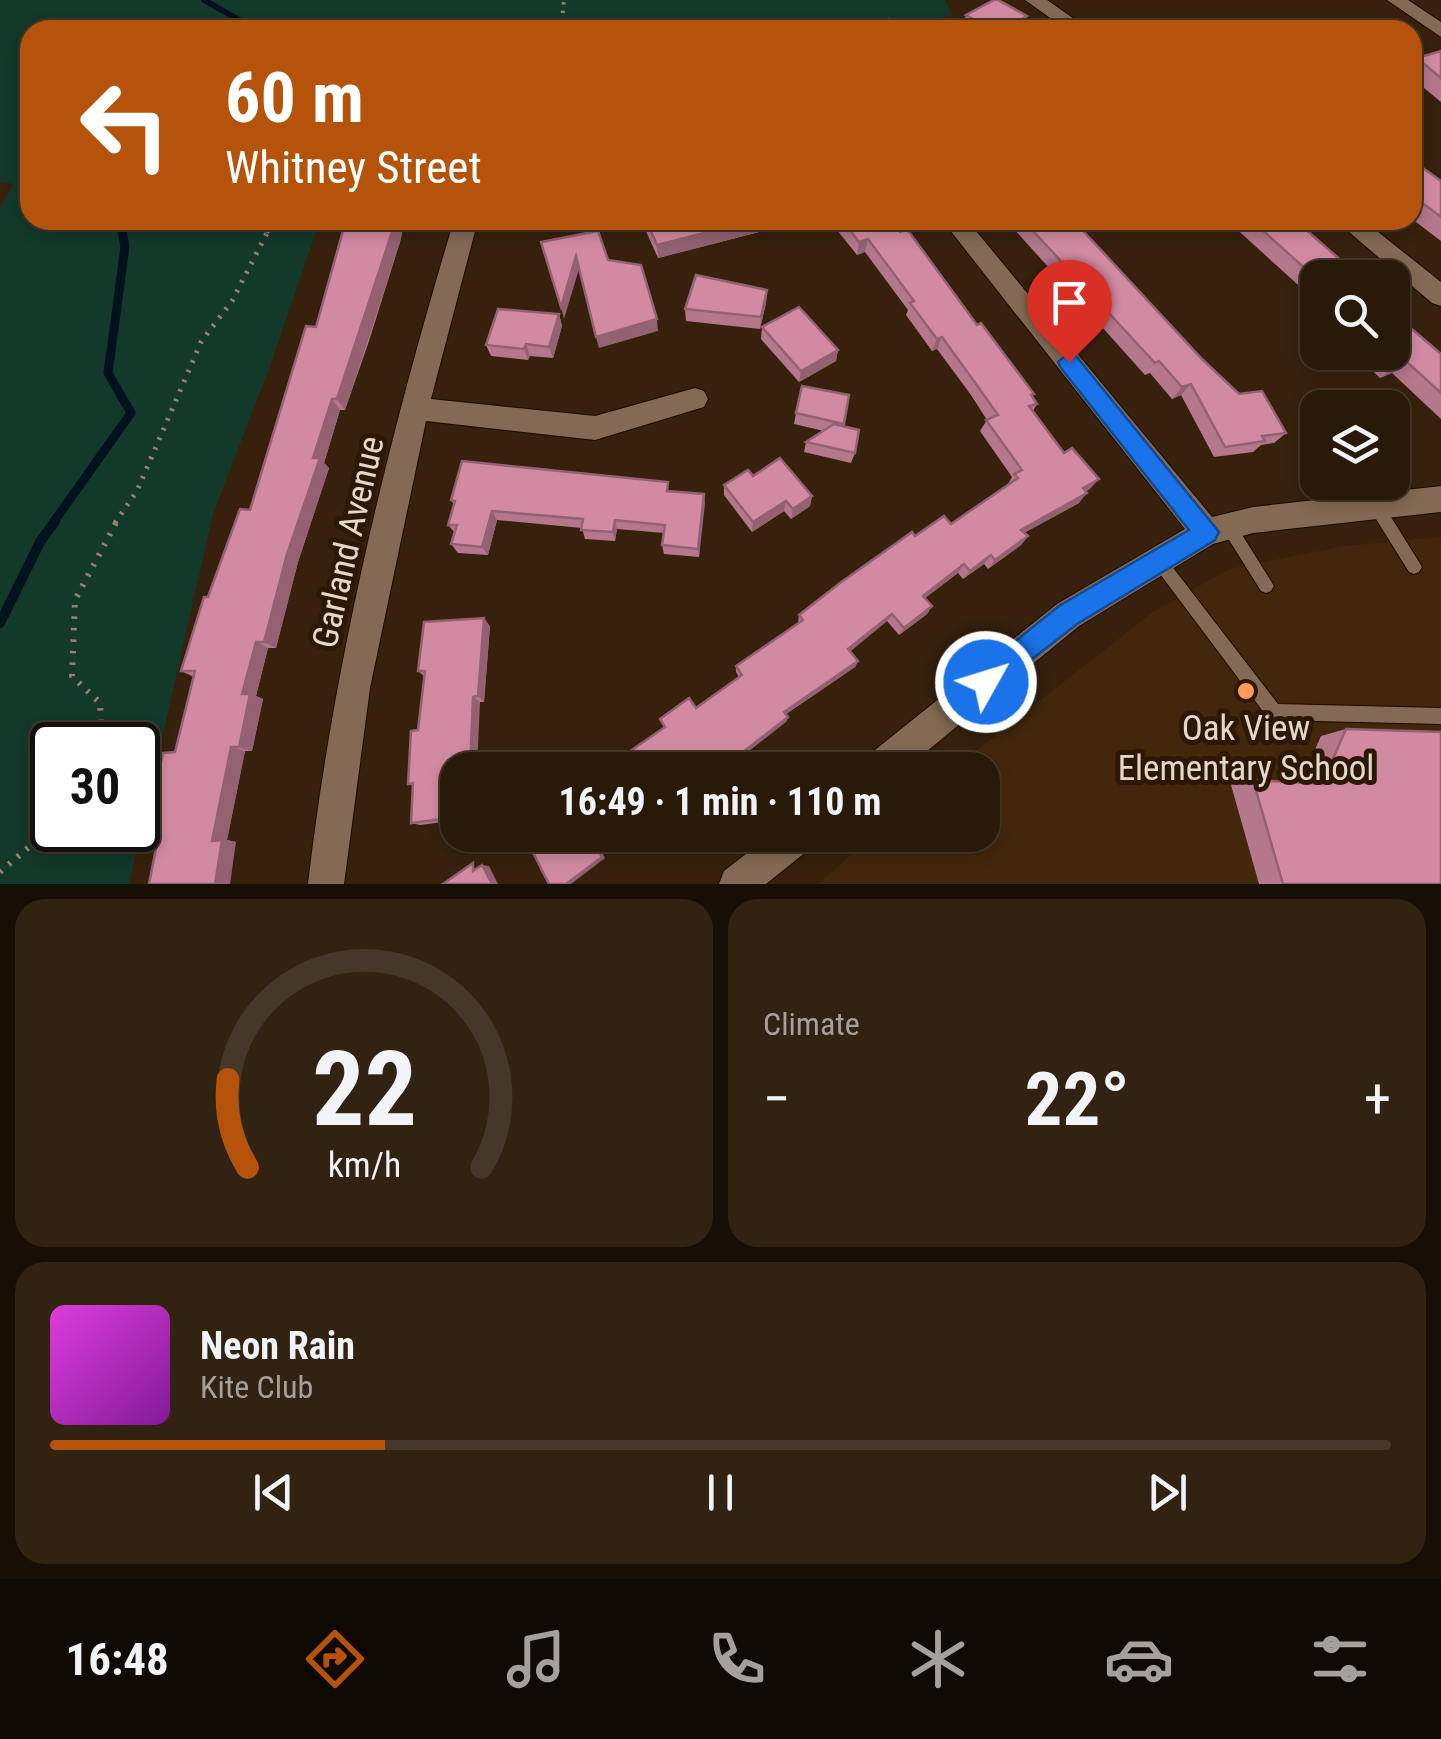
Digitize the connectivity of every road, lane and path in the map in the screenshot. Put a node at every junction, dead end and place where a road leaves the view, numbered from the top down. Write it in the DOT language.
graph roads {
  1 [pos="1034,0"];
  2 [pos="1396,0"];
  3 [pos="1065,20"];
  4 [pos="1441,31"];
  5 [pos="269,230"];
  6 [pos="462,230"];
  7 [pos="963,230"];
  8 [pos="1359,230"];
  9 [pos="1441,296"];
  10 [pos="695,398"];
  11 [pos="416,409"];
  12 [pos="1441,499"];
  13 [pos="1376,506"];
  14 [pos="1218,530"];
  15 [pos="1159,561"];
  16 [pos="1414,567"];
  17 [pos="1266,586"];
  18 [pos="1441,716"];
  19 [pos="101,722"];
  20 [pos="900,752"];
  21 [pos="30,846"];
  22 [pos="777,852"];
  23 [pos="0,872"];
  24 [pos="326,884"];
  25 [pos="737,884"];
  1 -- 3 [label="street"];
  2 -- 4 [label="street"];
  5 -- 19 [label="path"];
  6 -- 11 [label="street, Garland Avenue"];
  7 -- 14 [label="street"];
  8 -- 9 [label="street"];
  10 -- 11 [label="street"];
  11 -- 24 [label="street, Garland Avenue"];
  12 -- 13 [label="street"];
  13 -- 14 [label="street"];
  13 -- 16 [label="lane"];
  14 -- 15 [label="street"];
  14 -- 17 [label="lane"];
  15 -- 18 [label="lane"];
  15 -- 20 [label="street"];
  21 -- 23 [label="path"];
  22 -- 25 [label="street"];
}
